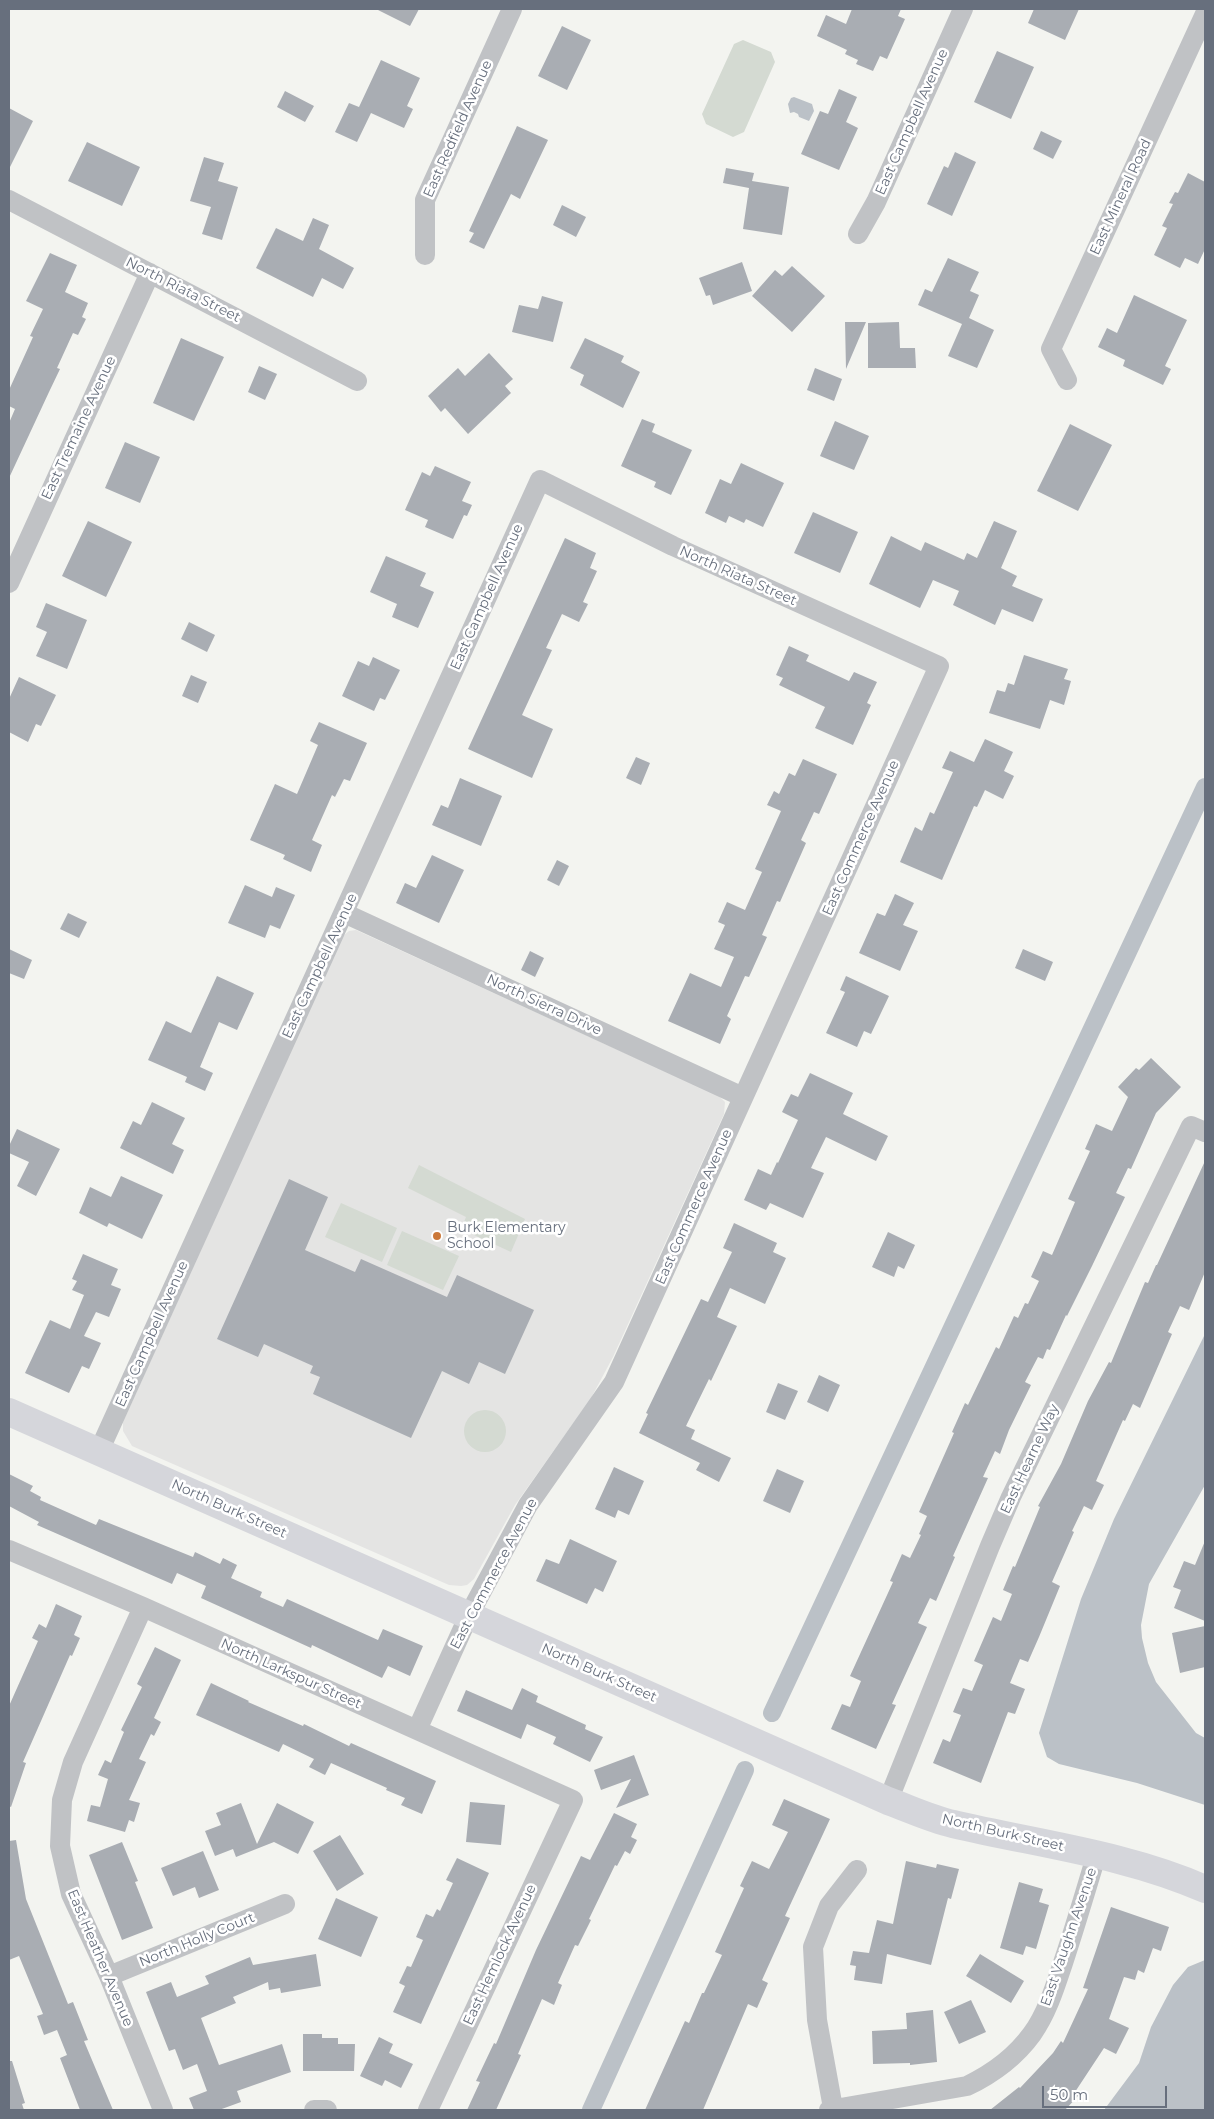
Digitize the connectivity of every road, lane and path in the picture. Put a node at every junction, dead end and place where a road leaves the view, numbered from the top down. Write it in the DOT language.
graph roads {
  1 [pos="512,9"];
  2 [pos="964,9"];
  3 [pos="1205,14"];
  4 [pos="9,200"];
  5 [pos="858,234"];
  6 [pos="425,255"];
  7 [pos="150,273"];
  8 [pos="357,380"];
  9 [pos="1067,380"];
  10 [pos="540,480"];
  11 [pos="9,583"];
  12 [pos="940,666"];
  13 [pos="344,913"];
  14 [pos="744,1097"];
  15 [pos="1198,1129"];
  16 [pos="9,1412"];
  17 [pos="99,1452"];
  18 [pos="9,1550"];
  19 [pos="143,1607"];
  20 [pos="469,1615"];
  21 [pos="417,1730"];
  22 [pos="573,1800"];
  23 [pos="888,1801"];
  24 [pos="1097,1853"];
  25 [pos="857,1870"];
  26 [pos="1205,1889"];
  27 [pos="285,1904"];
  28 [pos="109,1976"];
  29 [pos="831,2109"];
  30 [pos="163,2110"];
  31 [pos="314,2110"];
  32 [pos="326,2110"];
  33 [pos="428,2110"];
  1 -- 6 [label="street, East Redfield Avenue"];
  2 -- 5 [label="street, East Campbell Avenue"];
  3 -- 9 [label="street, East Mineral Road"];
  4 -- 7 [label="street, North Riata Street"];
  7 -- 8 [label="street, North Riata Street"];
  7 -- 11 [label="street, East Tremaine Avenue"];
  10 -- 12 [label="street, North Riata Street"];
  10 -- 13 [label="street, East Campbell Avenue"];
  12 -- 14 [label="street, East Commerce Avenue"];
  13 -- 14 [label="street, North Sierra Drive"];
  13 -- 17 [label="street, East Campbell Avenue"];
  14 -- 20 [label="street, East Commerce Avenue"];
  15 -- 23 [label="street, East Hearne Way"];
  16 -- 17 [label="street, North Burk Street"];
  17 -- 20 [label="street, North Burk Street"];
  18 -- 19 [label="street, North Larkspur Street"];
  19 -- 21 [label="street, North Larkspur Street"];
  19 -- 28 [label="street, East Heather Avenue"];
  20 -- 21 [label="street, East Commerce Avenue"];
  20 -- 23 [label="street, North Burk Street"];
  21 -- 22 [label="street, North Larkspur Street"];
  22 -- 33 [label="street, East Hemlock Avenue"];
  23 -- 24 [label="street, North Burk Street"];
  24 -- 26 [label="street, North Burk Street"];
  24 -- 29 [label="street, East Vaughn Avenue"];
  25 -- 29 [label="street"];
  27 -- 28 [label="street, North Holly Court"];
  28 -- 30 [label="street, East Heather Avenue"];
  31 -- 32 [label="street"];
}
